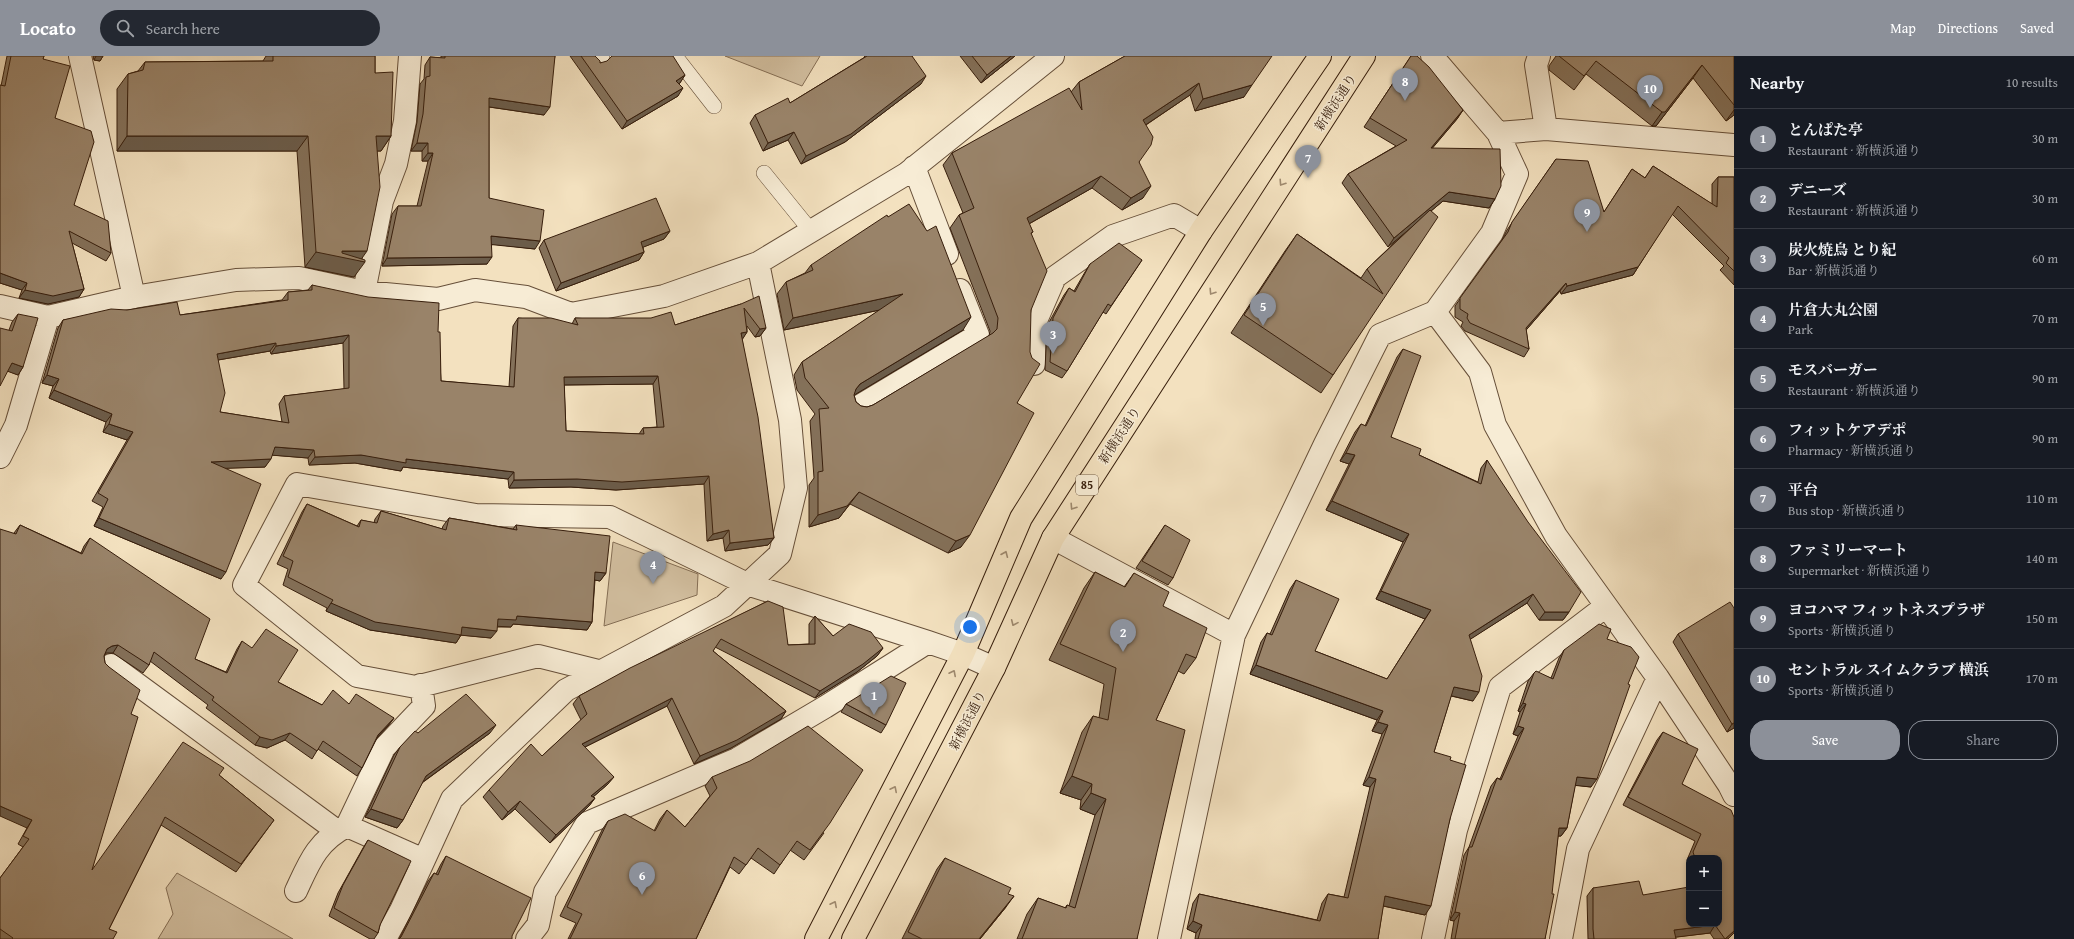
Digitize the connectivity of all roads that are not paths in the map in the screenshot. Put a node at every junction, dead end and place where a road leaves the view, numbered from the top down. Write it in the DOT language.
graph roads {
  1 [pos="80,56"];
  2 [pos="410,56"];
  3 [pos="675,56"];
  4 [pos="1053,56"];
  5 [pos="1320,56"];
  6 [pos="1364,56"];
  7 [pos="1432,56"];
  8 [pos="1539,56"];
  9 [pos="714,106"];
  10 [pos="1546,129"];
  11 [pos="1498,133"];
  12 [pos="1734,145"];
  13 [pos="914,167"];
  14 [pos="764,173"];
  15 [pos="811,231"];
  16 [pos="1201,231"];
  17 [pos="758,263"];
  18 [pos="364,292"];
  19 [pos="134,297"];
  20 [pos="0,306"];
  21 [pos="1435,312"];
  22 [pos="48,317"];
  23 [pos="1034,364"];
  24 [pos="858,407"];
  25 [pos="0,457"];
  26 [pos="1053,538"];
  27 [pos="747,584"];
  28 [pos="1606,606"];
  29 [pos="1234,635"];
  30 [pos="928,642"];
  31 [pos="963,654"];
  32 [pos="112,664"];
  33 [pos="994,668"];
  34 [pos="602,672"];
  35 [pos="1658,678"];
  36 [pos="421,685"];
  37 [pos="1734,795"];
  38 [pos="342,828"];
  39 [pos="424,860"];
  40 [pos="296,891"];
  41 [pos="385,939"];
  42 [pos="527,939"];
  43 [pos="816,939"];
  44 [pos="854,939"];
  45 [pos="1169,939"];
  46 [pos="1433,939"];
  47 [pos="1561,939"];
  1 -- 19 [label="street"];
  2 -- 18 [label="street"];
  3 -- 9 [label="lane"];
  4 -- 13 [label="street"];
  5 -- 16 [label="main road"];
  6 -- 26 [label="main road, 新横浜通り / 85, one-way"];
  7 -- 11 [label="street"];
  8 -- 10 [label="street"];
  10 -- 11 [label="street"];
  10 -- 12 [label="street"];
  11 -- 21 [label="street"];
  13 -- 15 [label="street"];
  13 -- 24 [label="street"];
  14 -- 15 [label="lane"];
  15 -- 17 [label="street"];
  16 -- 23 [label="street"];
  31 -- 16 [label="main road, one-way"];
  17 -- 18 [label="street"];
  17 -- 27 [label="street"];
  18 -- 19 [label="street"];
  19 -- 22 [label="street"];
  20 -- 22 [label="street"];
  21 -- 28 [label="street"];
  21 -- 29 [label="street"];
  22 -- 25 [label="street"];
  26 -- 29 [label="street"];
  26 -- 33 [label="main road, 新横浜通り / 85, one-way"];
  27 -- 30 [label="street"];
  27 -- 34 [label="street"];
  27 -- 36 [label="street"];
  28 -- 35 [label="street"];
  28 -- 46 [label="street"];
  29 -- 45 [label="street"];
  30 -- 31 [label="street"];
  30 -- 42 [label="street"];
  31 -- 33 [label="street"];
  43 -- 31 [label="main road, one-way"];
  32 -- 38 [label="street"];
  33 -- 44 [label="main road, 新横浜通り / 85"];
  34 -- 36 [label="street"];
  34 -- 39 [label="street"];
  35 -- 37 [label="street"];
  35 -- 47 [label="street"];
  36 -- 38 [label="street"];
  38 -- 39 [label="street"];
  38 -- 40 [label="street"];
  39 -- 41 [label="street"];
}
